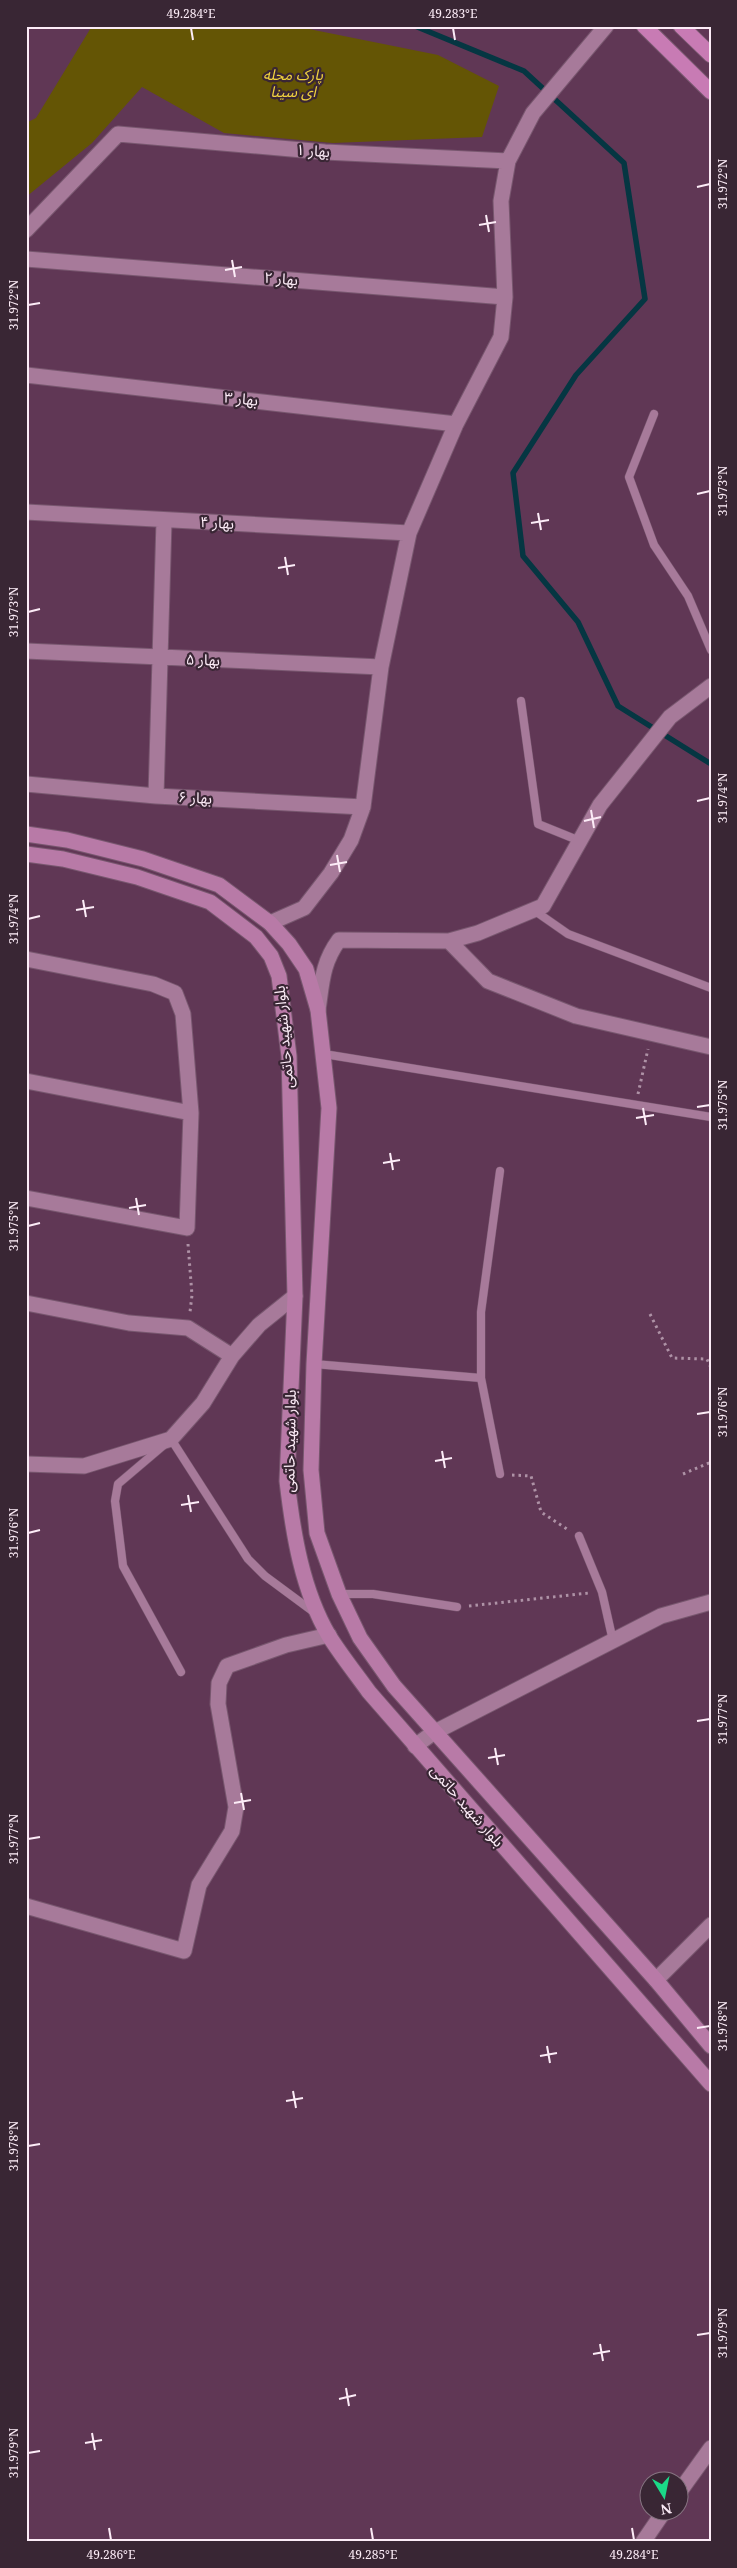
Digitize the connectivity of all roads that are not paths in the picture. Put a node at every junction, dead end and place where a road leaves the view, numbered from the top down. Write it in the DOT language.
graph roads {
  1 [pos="606,26"];
  2 [pos="644,26"];
  3 [pos="681,26"];
  4 [pos="711,55"];
  5 [pos="711,92"];
  6 [pos="508,161"];
  7 [pos="26,230"];
  8 [pos="26,259"];
  9 [pos="505,297"];
  10 [pos="26,375"];
  11 [pos="654,414"];
  12 [pos="456,424"];
  13 [pos="26,512"];
  14 [pos="164,521"];
  15 [pos="408,533"];
  16 [pos="711,650"];
  17 [pos="26,652"];
  18 [pos="160,658"];
  19 [pos="381,667"];
  20 [pos="711,686"];
  21 [pos="521,701"];
  22 [pos="26,784"];
  23 [pos="156,796"];
  24 [pos="364,807"];
  25 [pos="26,834"];
  26 [pos="580,841"];
  27 [pos="26,854"];
  28 [pos="535,911"];
  29 [pos="270,923"];
  30 [pos="449,941"];
  31 [pos="26,959"];
  32 [pos="711,988"];
  33 [pos="318,1010"];
  34 [pos="711,1047"];
  35 [pos="324,1054"];
  36 [pos="26,1081"];
  37 [pos="191,1113"];
  38 [pos="711,1117"];
  39 [pos="500,1171"];
  40 [pos="26,1198"];
  41 [pos="295,1296"];
  42 [pos="319,1300"];
  43 [pos="26,1303"];
  44 [pos="232,1356"];
  45 [pos="314,1364"];
  46 [pos="481,1378"];
  47 [pos="171,1439"];
  48 [pos="26,1464"];
  49 [pos="500,1474"];
  50 [pos="579,1536"];
  51 [pos="338,1594"];
  52 [pos="711,1602"];
  53 [pos="457,1607"];
  54 [pos="321,1618"];
  55 [pos="329,1635"];
  56 [pos="613,1641"];
  57 [pos="181,1672"];
  58 [pos="433,1733"];
  59 [pos="414,1746"];
  60 [pos="26,1906"];
  61 [pos="711,1925"];
  62 [pos="656,1980"];
  63 [pos="711,2046"];
  64 [pos="711,2084"];
  65 [pos="711,2448"];
  66 [pos="690,2477"];
  67 [pos="658,2520"];
  68 [pos="643,2542"];
  1 -- 6 [label="street"];
  2 -- 5 [label="main road"];
  3 -- 4 [label="main road"];
  6 -- 7 [label="street, بهار ۱"];
  6 -- 9 [label="street"];
  8 -- 9 [label="street, بهار ۲"];
  9 -- 12 [label="street"];
  10 -- 12 [label="street, بهار ۳"];
  11 -- 16 [label="lane"];
  12 -- 15 [label="street"];
  13 -- 14 [label="street, بهار ۴"];
  14 -- 15 [label="street, بهار ۴"];
  14 -- 18 [label="street"];
  15 -- 19 [label="street"];
  17 -- 18 [label="street, بهار ۵"];
  18 -- 19 [label="street, بهار ۵"];
  18 -- 23 [label="street"];
  19 -- 24 [label="street"];
  20 -- 26 [label="street"];
  21 -- 26 [label="lane"];
  22 -- 23 [label="street, بهار ۶"];
  23 -- 24 [label="street, بهار ۶"];
  24 -- 29 [label="street"];
  25 -- 29 [label="main road, بلوار شهید حاتمی"];
  26 -- 28 [label="street"];
  27 -- 41 [label="main road, بلوار شهید حاتمی"];
  28 -- 30 [label="street"];
  28 -- 32 [label="lane"];
  29 -- 33 [label="main road, بلوار شهید حاتمی"];
  30 -- 33 [label="street"];
  30 -- 34 [label="street"];
  31 -- 37 [label="street"];
  33 -- 35 [label="main road, بلوار شهید حاتمی"];
  35 -- 38 [label="lane"];
  35 -- 42 [label="main road, بلوار شهید حاتمی"];
  36 -- 37 [label="street"];
  37 -- 40 [label="street"];
  39 -- 46 [label="lane"];
  41 -- 42 [label="main road"];
  41 -- 44 [label="street"];
  41 -- 54 [label="main road, بلوار شهید حاتمی"];
  42 -- 45 [label="main road, بلوار شهید حاتمی"];
  43 -- 44 [label="street"];
  44 -- 47 [label="street"];
  45 -- 46 [label="lane"];
  45 -- 51 [label="main road, بلوار شهید حاتمی"];
  46 -- 49 [label="lane"];
  47 -- 48 [label="street"];
  47 -- 54 [label="lane"];
  47 -- 57 [label="lane"];
  50 -- 56 [label="lane"];
  51 -- 53 [label="lane"];
  51 -- 58 [label="main road, بلوار شهید حاتمی"];
  52 -- 56 [label="street"];
  54 -- 55 [label="main road, بلوار شهید حاتمی"];
  55 -- 59 [label="main road, بلوار شهید حاتمی"];
  55 -- 60 [label="street"];
  56 -- 58 [label="street"];
  58 -- 59 [label="street"];
  58 -- 62 [label="main road, بلوار شهید حاتمی"];
  59 -- 64 [label="main road, بلوار شهید حاتمی"];
  61 -- 62 [label="street"];
  62 -- 63 [label="main road, بلوار شهید حاتمی"];
  65 -- 66 [label="street"];
  67 -- 68 [label="street"];
}
